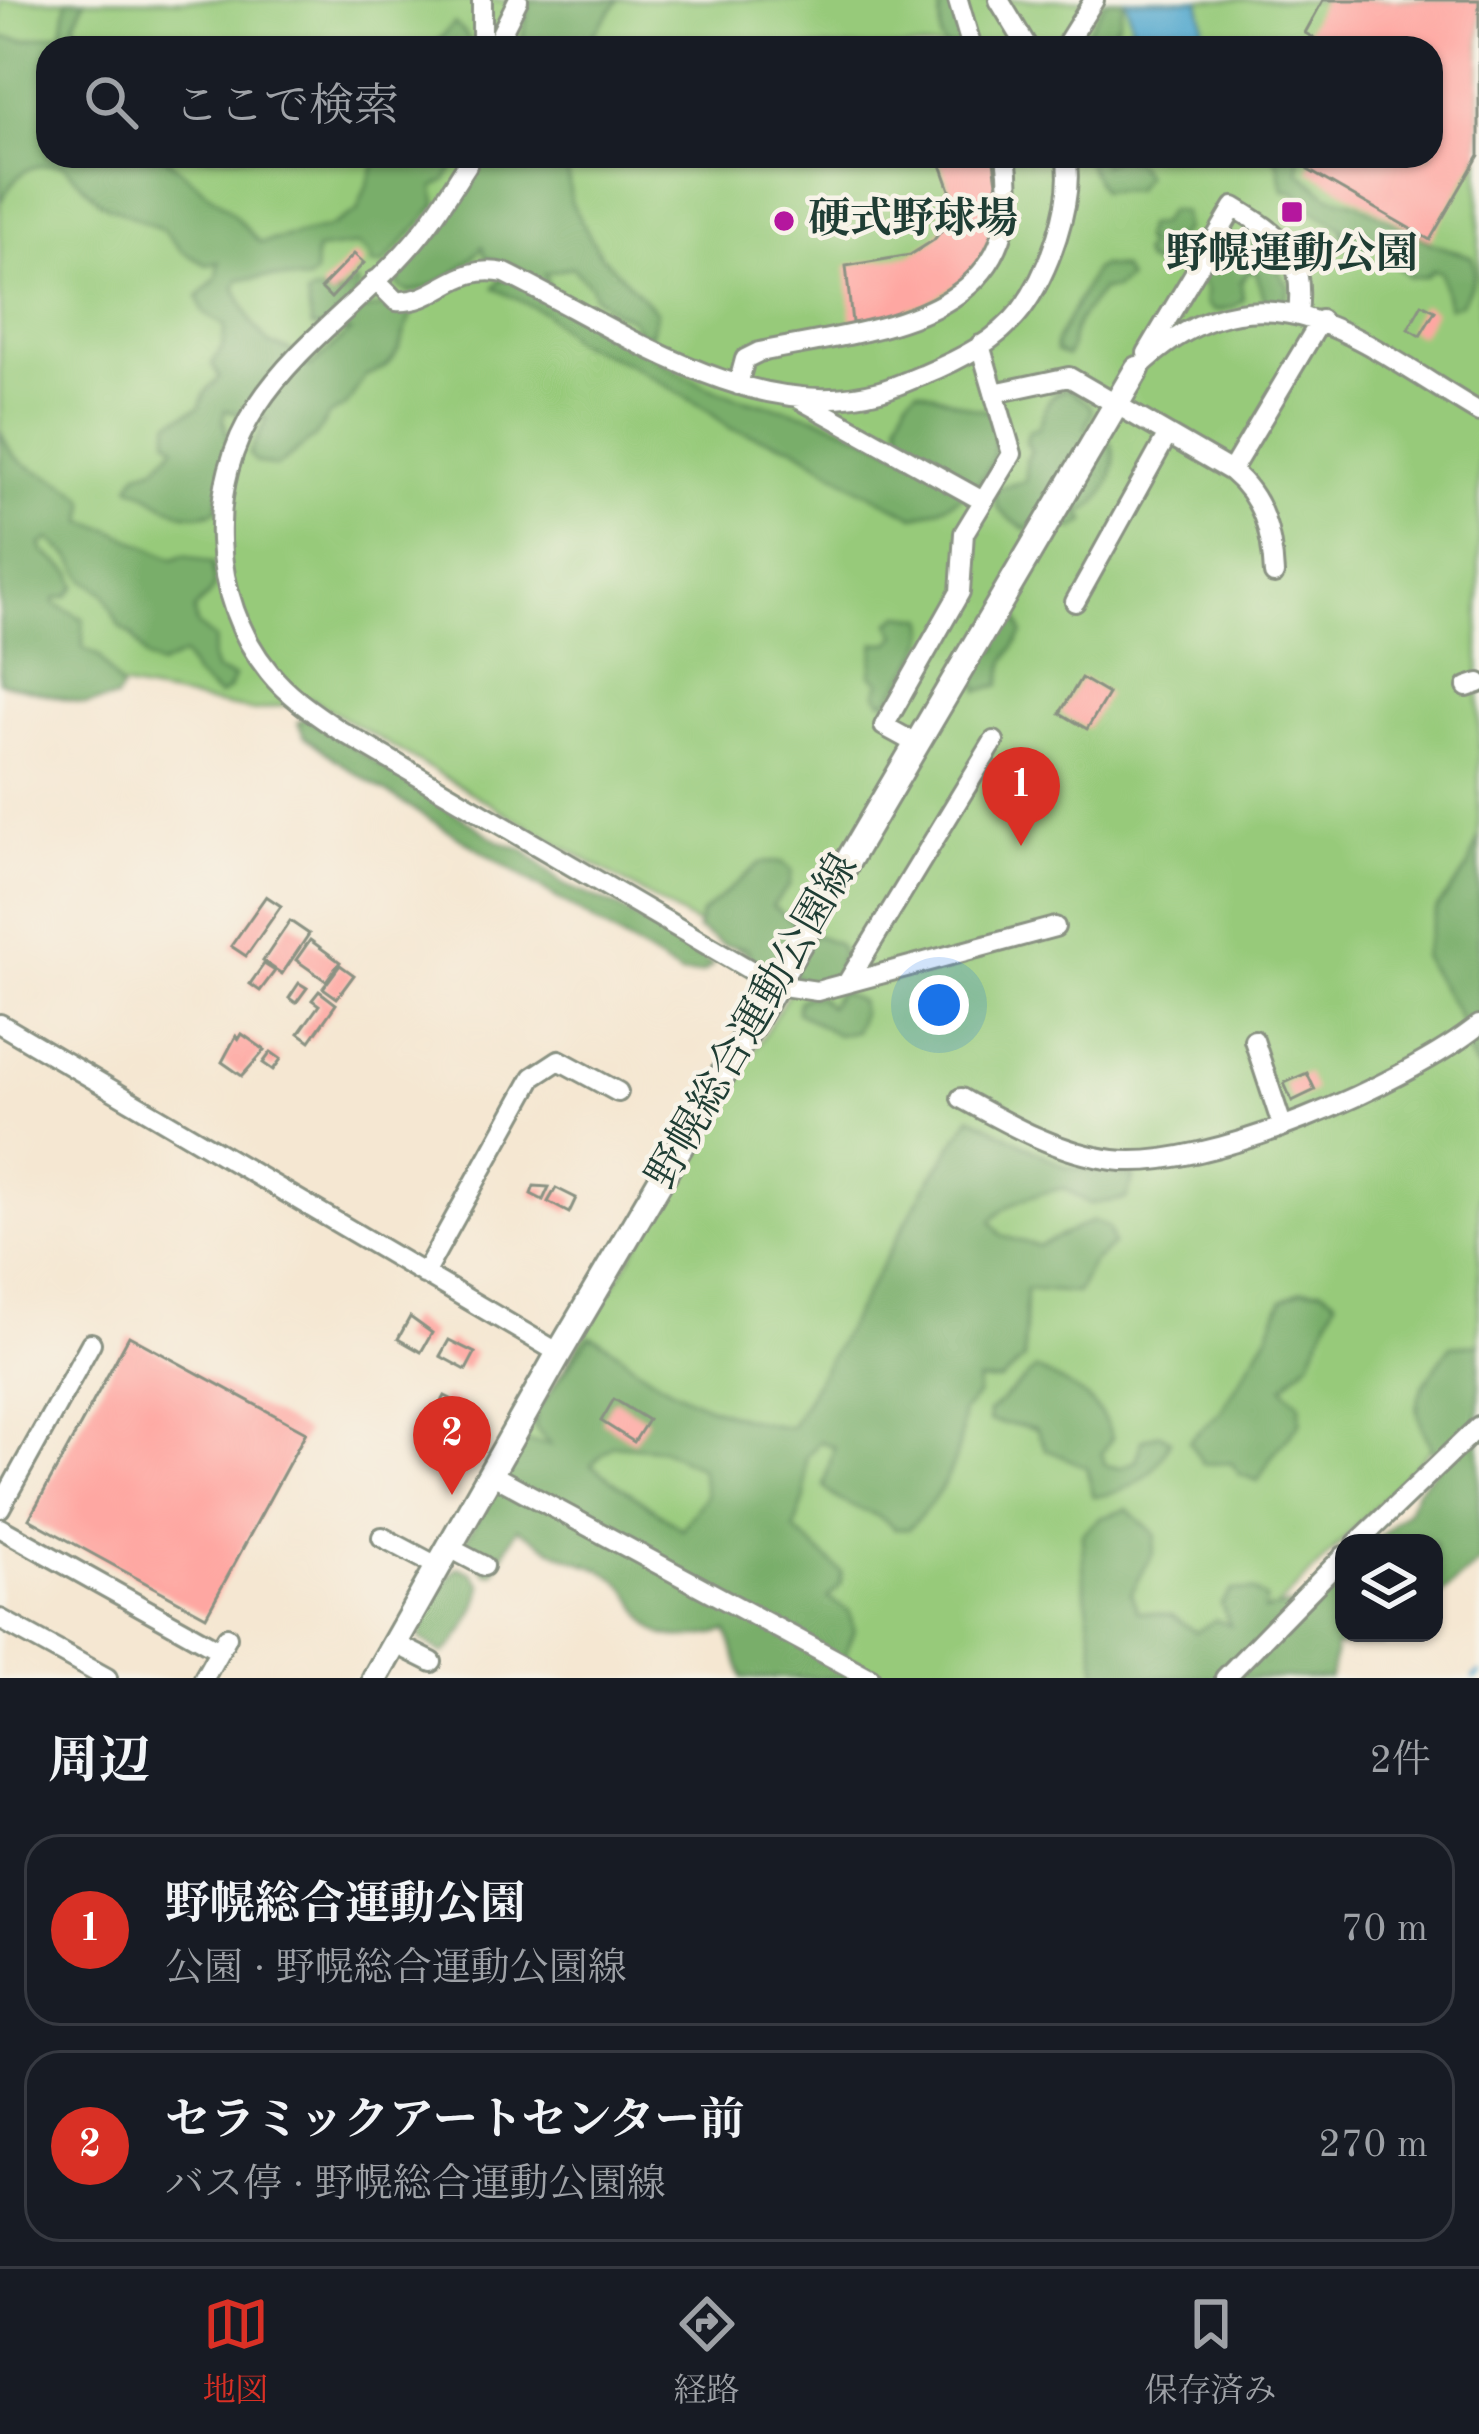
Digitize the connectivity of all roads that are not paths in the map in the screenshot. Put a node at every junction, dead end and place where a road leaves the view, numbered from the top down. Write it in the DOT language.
graph roads {
  1 [pos="482,0"];
  2 [pos="518,0"];
  3 [pos="958,0"];
  4 [pos="999,0"];
  5 [pos="1094,0"];
  6 [pos="482,36"];
  7 [pos="500,36"];
  8 [pos="968,36"];
  9 [pos="1021,36"];
  10 [pos="1072,36"];
  11 [pos="465,168"];
  12 [pos="1008,168"];
  13 [pos="1065,168"];
  14 [pos="375,280"];
  15 [pos="1298,314"];
  16 [pos="1321,320"];
  17 [pos="980,345"];
  18 [pos="1137,369"];
  19 [pos="738,386"];
  20 [pos="994,393"];
  21 [pos="792,395"];
  22 [pos="1115,405"];
  23 [pos="1479,412"];
  24 [pos="1167,436"];
  25 [pos="1231,470"];
  26 [pos="983,501"];
  27 [pos="1274,574"];
  28 [pos="1075,602"];
  29 [pos="994,741"];
  30 [pos="917,744"];
  31 [pos="1055,927"];
  32 [pos="847,983"];
  33 [pos="776,985"];
  34 [pos="0,1024"];
  35 [pos="1479,1025"];
  36 [pos="1254,1040"];
  37 [pos="618,1092"];
  38 [pos="961,1098"];
  39 [pos="1282,1125"];
  40 [pos="424,1274"];
  41 [pos="91,1343"];
  42 [pos="559,1353"];
  43 [pos="1479,1426"];
  44 [pos="490,1474"];
  45 [pos="0,1508"];
  46 [pos="1366,1534"];
  47 [pos="3,1537"];
  48 [pos="382,1537"];
  49 [pos="443,1557"];
  50 [pos="1335,1565"];
  51 [pos="484,1566"];
  52 [pos="0,1619"];
  53 [pos="394,1643"];
  54 [pos="432,1662"];
  55 [pos="107,1678"];
  56 [pos="204,1678"];
  57 [pos="375,1678"];
  58 [pos="870,1678"];
  59 [pos="1225,1678"];
  1 -- 6 [label="street"];
  2 -- 7 [label="street"];
  3 -- 8 [label="street"];
  4 -- 9 [label="street"];
  5 -- 10 [label="street"];
  11 -- 14 [label="street"];
  12 -- 19 [label="street"];
  13 -- 17 [label="street"];
  14 -- 19 [label="street"];
  14 -- 33 [label="street"];
  15 -- 16 [label="street"];
  15 -- 18 [label="street"];
  15 -- 18 [label="street"];
  16 -- 23 [label="street"];
  16 -- 25 [label="street"];
  17 -- 20 [label="street"];
  17 -- 21 [label="street"];
  18 -- 22 [label="main road, 野幌総合運動公園線"];
  19 -- 21 [label="street"];
  20 -- 22 [label="street"];
  20 -- 26 [label="street"];
  21 -- 26 [label="street"];
  22 -- 24 [label="street"];
  22 -- 30 [label="main road, 野幌総合運動公園線"];
  24 -- 25 [label="street"];
  24 -- 28 [label="street"];
  25 -- 27 [label="street"];
  26 -- 30 [label="street"];
  29 -- 32 [label="street"];
  30 -- 33 [label="main road, 野幌総合運動公園線"];
  31 -- 32 [label="street"];
  32 -- 33 [label="street"];
  33 -- 42 [label="main road, 野幌総合運動公園線"];
  34 -- 40 [label="street"];
  35 -- 39 [label="street"];
  36 -- 39 [label="street"];
  37 -- 40 [label="street"];
  38 -- 39 [label="street"];
  40 -- 42 [label="street"];
  41 -- 45 [label="street"];
  42 -- 44 [label="main road, 野幌総合運動公園線"];
  43 -- 46 [label="street"];
  44 -- 49 [label="main road, 野幌総合運動公園線"];
  44 -- 58 [label="street"];
  47 -- 56 [label="street"];
  48 -- 49 [label="street"];
  49 -- 51 [label="street"];
  49 -- 53 [label="main road, 野幌総合運動公園線"];
  50 -- 59 [label="street"];
  52 -- 55 [label="street"];
  53 -- 54 [label="street"];
  53 -- 57 [label="main road, 野幌総合運動公園線"];
}
